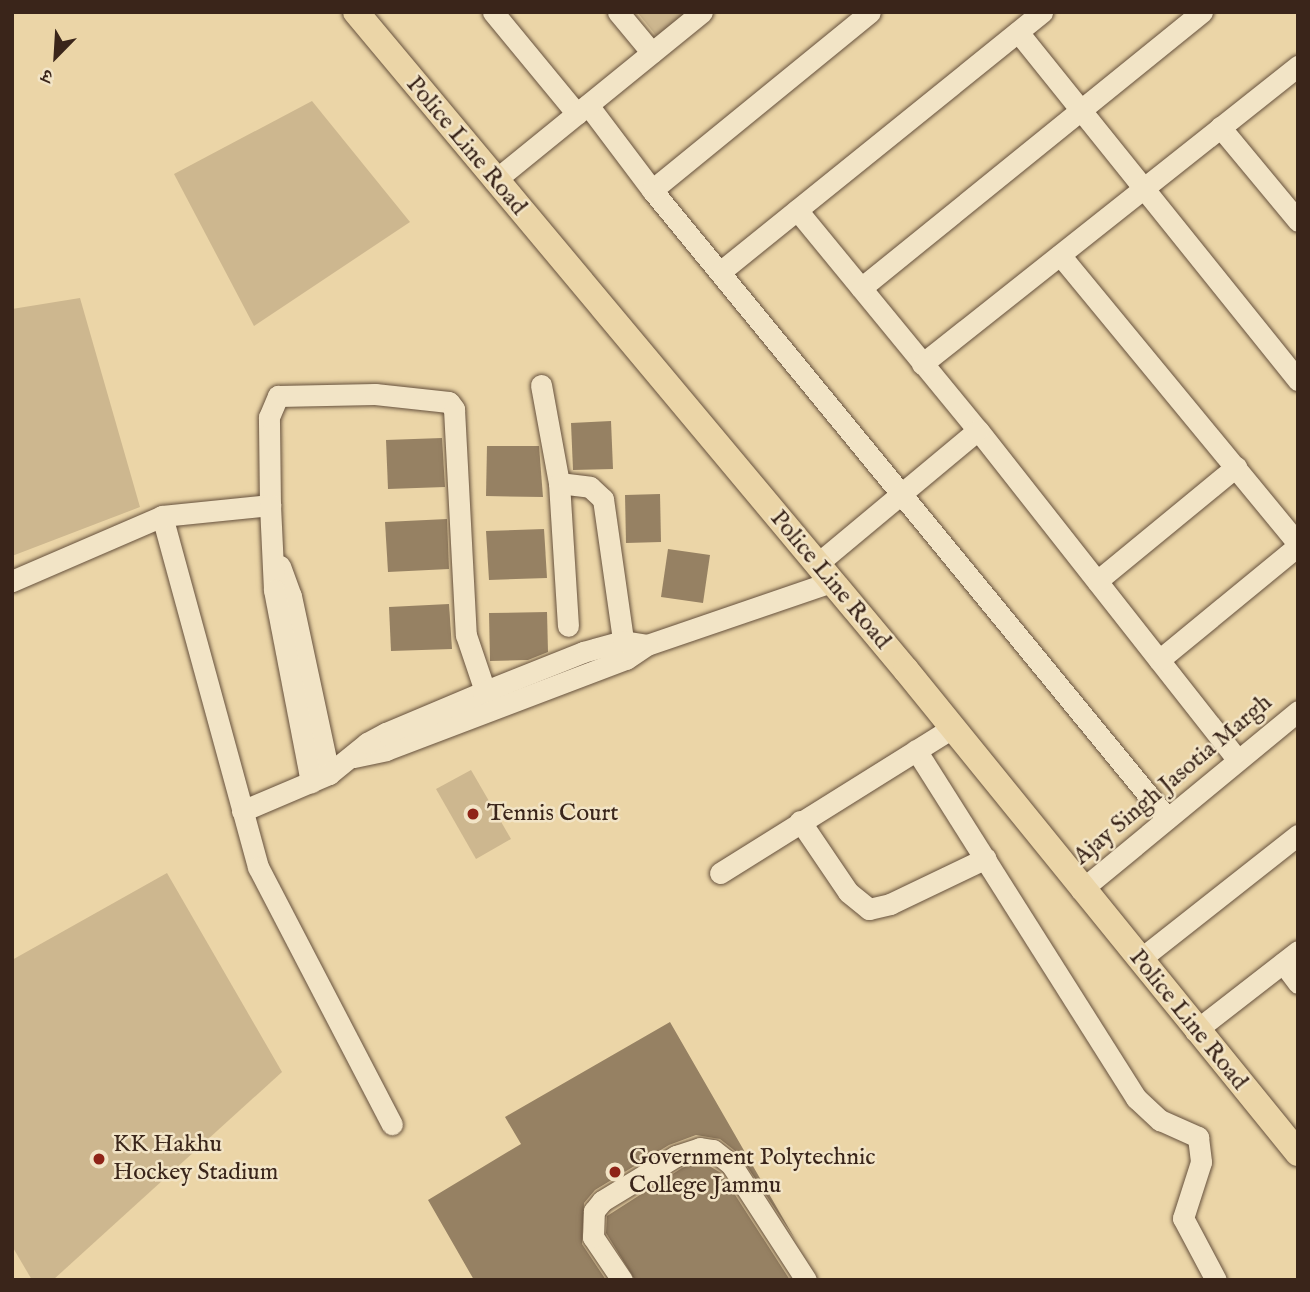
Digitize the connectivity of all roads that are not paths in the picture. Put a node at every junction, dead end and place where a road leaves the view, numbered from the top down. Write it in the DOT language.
graph roads {
  1 [pos="356,12"];
  2 [pos="493,12"];
  3 [pos="618,12"];
  4 [pos="702,12"];
  5 [pos="870,12"];
  6 [pos="1042,12"];
  7 [pos="1202,12"];
  8 [pos="1017,32"];
  9 [pos="652,54"];
  10 [pos="1298,66"];
  11 [pos="582,109"];
  12 [pos="1081,109"];
  13 [pos="1220,127"];
  14 [pos="494,181"];
  15 [pos="1145,187"];
  16 [pos="652,190"];
  17 [pos="1291,198"];
  18 [pos="797,210"];
  19 [pos="1298,221"];
  20 [pos="1060,255"];
  21 [pos="720,272"];
  22 [pos="861,288"];
  23 [pos="922,364"];
  24 [pos="1298,380"];
  25 [pos="541,385"];
  26 [pos="978,430"];
  27 [pos="1236,467"];
  28 [pos="559,483"];
  29 [pos="902,493"];
  30 [pos="270,505"];
  31 [pos="162,516"];
  32 [pos="1297,541"];
  33 [pos="824,573"];
  34 [pos="12,581"];
  35 [pos="1097,582"];
  36 [pos="568,626"];
  37 [pos="625,650"];
  38 [pos="1159,660"];
  39 [pos="487,701"];
  40 [pos="1297,714"];
  41 [pos="954,727"];
  42 [pos="916,750"];
  43 [pos="1238,760"];
  44 [pos="320,778"];
  45 [pos="242,811"];
  46 [pos="1167,818"];
  47 [pos="800,821"];
  48 [pos="1298,835"];
  49 [pos="986,858"];
  50 [pos="720,873"];
  51 [pos="1081,890"];
  52 [pos="1290,957"];
  53 [pos="1139,960"];
  54 [pos="1298,983"];
  55 [pos="1195,1031"];
  56 [pos="392,1124"];
  57 [pos="1298,1153"];
  58 [pos="622,1280"];
  59 [pos="806,1280"];
  60 [pos="1216,1280"];
  1 -- 14 [label="main road, Police Line Road"];
  2 -- 11 [label="street"];
  3 -- 9 [label="street"];
  4 -- 9 [label="street"];
  5 -- 16 [label="street"];
  6 -- 8 [label="street"];
  7 -- 12 [label="street"];
  8 -- 12 [label="street"];
  8 -- 18 [label="street"];
  9 -- 11 [label="street"];
  10 -- 13 [label="street"];
  11 -- 14 [label="street"];
  11 -- 16 [label="street"];
  12 -- 15 [label="street"];
  12 -- 22 [label="street"];
  13 -- 15 [label="street"];
  13 -- 17 [label="street"];
  14 -- 33 [label="main road, Police Line Road"];
  15 -- 20 [label="street"];
  15 -- 24 [label="street"];
  16 -- 21 [label="street"];
  17 -- 19 [label="street"];
  18 -- 21 [label="street"];
  18 -- 22 [label="street"];
  20 -- 23 [label="street"];
  20 -- 27 [label="street"];
  21 -- 29 [label="street"];
  22 -- 23 [label="street"];
  23 -- 26 [label="street"];
  25 -- 28 [label="street"];
  26 -- 29 [label="street"];
  26 -- 35 [label="street"];
  27 -- 32 [label="street"];
  27 -- 35 [label="street"];
  28 -- 36 [label="street"];
  28 -- 37 [label="street"];
  29 -- 33 [label="street"];
  29 -- 46 [label="street"];
  30 -- 31 [label="street"];
  30 -- 39 [label="street"];
  30 -- 44 [label="street"];
  31 -- 34 [label="street"];
  31 -- 45 [label="street"];
  32 -- 38 [label="street"];
  33 -- 37 [label="street"];
  33 -- 41 [label="main road, Police Line Road"];
  35 -- 38 [label="street"];
  37 -- 39 [label="street"];
  38 -- 43 [label="street"];
  39 -- 44 [label="street"];
  40 -- 43 [label="street, Ajay Singh Jasotia Margh"];
  41 -- 42 [label="street"];
  41 -- 51 [label="main road, Police Line Road"];
  42 -- 47 [label="street"];
  42 -- 49 [label="street"];
  43 -- 46 [label="street, Ajay Singh Jasotia Margh"];
  44 -- 45 [label="street"];
  45 -- 56 [label="street"];
  46 -- 51 [label="street, Ajay Singh Jasotia Margh"];
  47 -- 49 [label="street"];
  47 -- 50 [label="street"];
  48 -- 53 [label="street"];
  49 -- 60 [label="street"];
  51 -- 53 [label="main road, Police Line Road"];
  52 -- 54 [label="street"];
  52 -- 55 [label="street"];
  53 -- 55 [label="main road, Police Line Road"];
  55 -- 57 [label="main road, Police Line Road"];
  58 -- 59 [label="street"];
}
